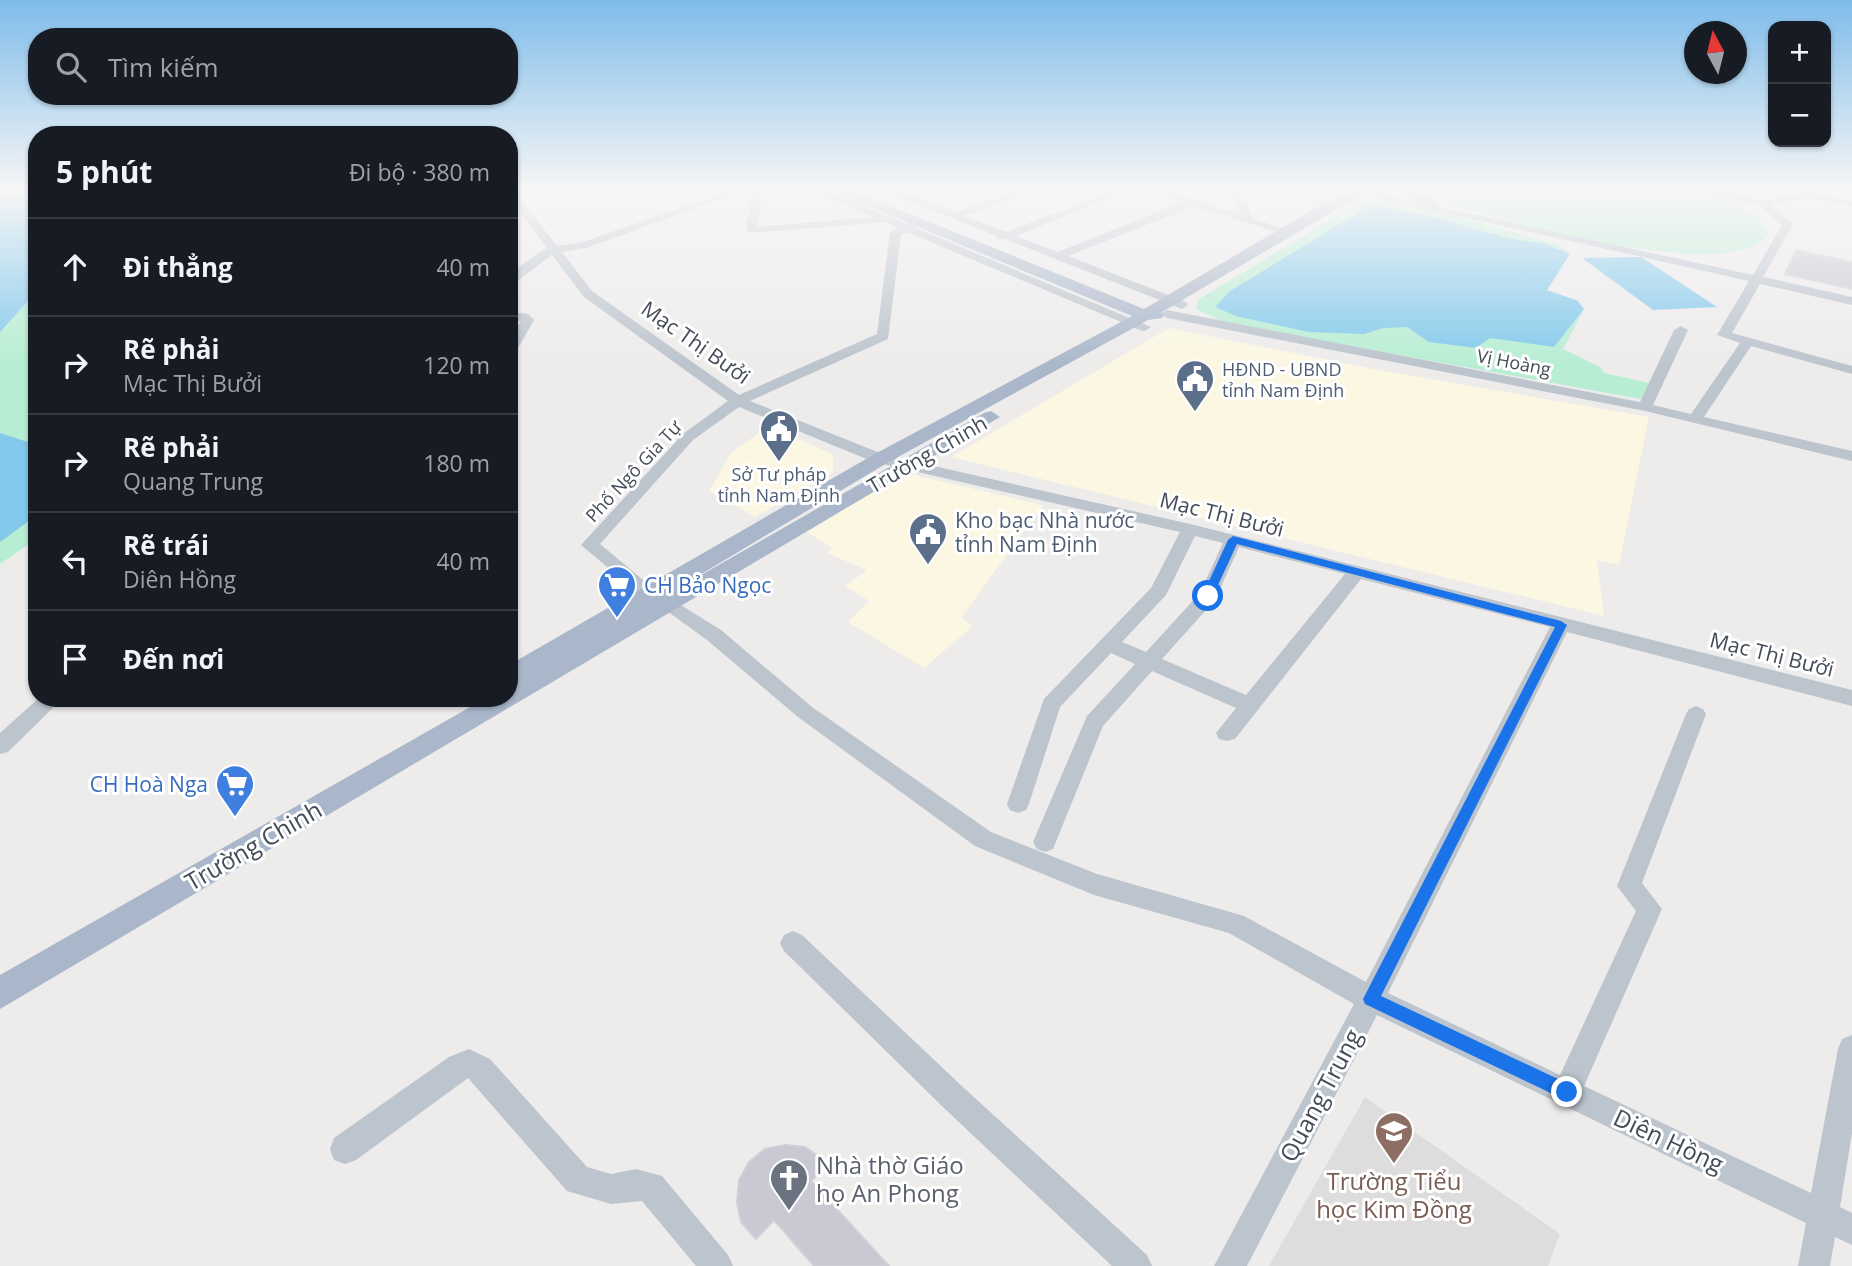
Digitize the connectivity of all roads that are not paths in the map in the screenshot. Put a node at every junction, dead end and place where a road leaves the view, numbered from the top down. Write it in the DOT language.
graph roads {
  1 [pos="566,248"];
  2 [pos="894,248"];
  3 [pos="978,248"];
  4 [pos="1007,248"];
  5 [pos="1038,248"];
  6 [pos="1078,248"];
  7 [pos="1260,248"];
  8 [pos="1268,248"];
  9 [pos="1610,248"];
  10 [pos="1773,248"];
  11 [pos="552,250"];
  12 [pos="1058,256"];
  13 [pos="518,274"];
  14 [pos="1755,278"];
  15 [pos="1852,301"];
  16 [pos="1157,313"];
  17 [pos="518,318"];
  18 [pos="1681,330"];
  19 [pos="518,337"];
  20 [pos="1748,341"];
  21 [pos="1852,370"];
  22 [pos="738,401"];
  23 [pos="1645,407"];
  24 [pos="1695,419"];
  25 [pos="1852,456"];
  26 [pos="880,459"];
  27 [pos="910,465"];
  28 [pos="1190,529"];
  29 [pos="1233,540"];
  30 [pos="1357,572"];
  31 [pos="660,600"];
  32 [pos="1561,625"];
  33 [pos="1108,644"];
  34 [pos="1149,661"];
  35 [pos="518,672"];
  36 [pos="518,692"];
  37 [pos="1852,698"];
  38 [pos="1249,705"];
  39 [pos="43,707"];
  40 [pos="458,707"];
  41 [pos="492,707"];
  42 [pos="1696,714"];
  43 [pos="1227,733"];
  44 [pos="0,746"];
  45 [pos="1018,804"];
  46 [pos="1045,842"];
  47 [pos="161,889"];
  48 [pos="793,943"];
  49 [pos="0,976"];
  50 [pos="0,993"];
  51 [pos="1371,999"];
  52 [pos="1852,1049"];
  53 [pos="1567,1092"];
  54 [pos="345,1149"];
  55 [pos="1824,1213"];
  56 [pos="1852,1228"];
  57 [pos="717,1266"];
  58 [pos="1136,1266"];
  59 [pos="1230,1266"];
  60 [pos="1814,1266"];
  1 -- 11 [label="street"];
  2 -- 22 [label="street, Phố Ngô Gia Tự"];
  3 -- 16 [label="main road"];
  4 -- 16 [label="main road"];
  5 -- 12 [label="street, Vị Hoàng"];
  6 -- 12 [label="street"];
  7 -- 16 [label="main road, Trường Chinh"];
  8 -- 16 [label="main road, Trường Chinh"];
  9 -- 14 [label="street"];
  10 -- 14 [label="street"];
  11 -- 13 [label="street"];
  11 -- 22 [label="street, Mạc Thị Bưởi"];
  12 -- 16 [label="street, Vị Hoàng"];
  14 -- 15 [label="street"];
  14 -- 20 [label="street"];
  16 -- 23 [label="street, Vị Hoàng"];
  16 -- 26 [label="main road, Trường Chinh"];
  16 -- 27 [label="main road, Trường Chinh"];
  17 -- 19 [label="street"];
  18 -- 23 [label="street"];
  20 -- 21 [label="street"];
  20 -- 24 [label="street"];
  22 -- 26 [label="street, Mạc Thị Bưởi"];
  22 -- 31 [label="street, Phố Ngô Gia Tự"];
  23 -- 24 [label="street, Vị Hoàng"];
  24 -- 25 [label="street, Vị Hoàng"];
  26 -- 27 [label="street, Mạc Thị Bưởi"];
  26 -- 31 [label="main road, Trường Chinh"];
  27 -- 28 [label="street, Mạc Thị Bưởi"];
  27 -- 31 [label="main road, Trường Chinh"];
  28 -- 29 [label="street, Mạc Thị Bưởi"];
  28 -- 33 [label="street"];
  29 -- 30 [label="street, Mạc Thị Bưởi"];
  29 -- 34 [label="street"];
  30 -- 32 [label="street, Mạc Thị Bưởi"];
  30 -- 38 [label="street"];
  31 -- 35 [label="main road, Trường Chinh"];
  31 -- 36 [label="main road, Trường Chinh"];
  31 -- 51 [label="street, Diên Hồng"];
  32 -- 37 [label="street, Mạc Thị Bưởi"];
  32 -- 51 [label="street, Quang Trung"];
  33 -- 34 [label="street"];
  33 -- 45 [label="street"];
  34 -- 38 [label="street"];
  34 -- 46 [label="street"];
  38 -- 43 [label="street"];
  39 -- 44 [label="street"];
  40 -- 47 [label="main road, Trường Chinh"];
  41 -- 47 [label="main road, Trường Chinh"];
  42 -- 53 [label="street"];
  47 -- 49 [label="main road, Trường Chinh"];
  47 -- 50 [label="main road, Trường Chinh"];
  48 -- 58 [label="street"];
  51 -- 53 [label="street, Diên Hồng"];
  51 -- 59 [label="street, Quang Trung"];
  52 -- 55 [label="street"];
  53 -- 55 [label="street, Diên Hồng"];
  54 -- 57 [label="street"];
  55 -- 56 [label="street, Diên Hồng"];
  55 -- 60 [label="street"];
}
